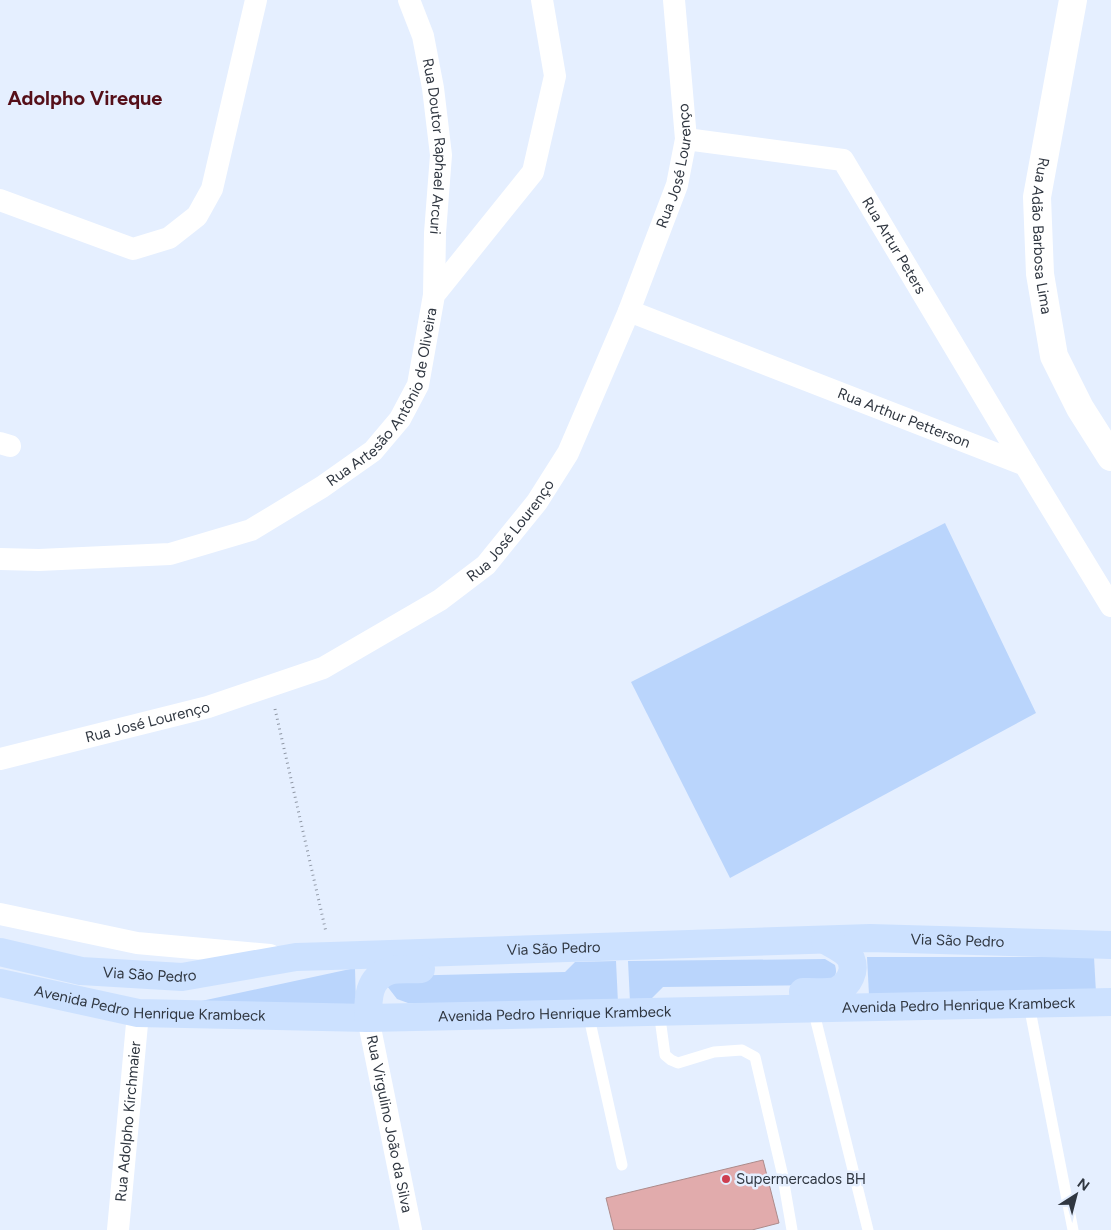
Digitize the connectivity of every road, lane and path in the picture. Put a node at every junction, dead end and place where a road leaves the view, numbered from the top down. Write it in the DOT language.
graph roads {
  1 [pos="256,0"];
  2 [pos="409,0"];
  3 [pos="542,0"];
  4 [pos="674,0"];
  5 [pos="1073,0"];
  6 [pos="686,139"];
  7 [pos="0,200"];
  8 [pos="434,295"];
  9 [pos="629,312"];
  10 [pos="1111,457"];
  11 [pos="1025,466"];
  12 [pos="0,558"];
  13 [pos="1111,606"];
  14 [pos="270,686"];
  15 [pos="0,759"];
  16 [pos="0,914"];
  17 [pos="825,940"];
  18 [pos="1111,945"];
  19 [pos="571,948"];
  20 [pos="0,952"];
  21 [pos="331,956"];
  22 [pos="296,957"];
  23 [pos="0,983"];
  24 [pos="1110,1002"];
  25 [pos="1028,1005"];
  26 [pos="814,1009"];
  27 [pos="659,1011"];
  28 [pos="138,1012"];
  29 [pos="588,1013"];
  30 [pos="368,1018"];
  31 [pos="622,1165"];
  32 [pos="118,1230"];
  33 [pos="412,1230"];
  34 [pos="792,1230"];
  35 [pos="868,1230"];
  36 [pos="1073,1230"];
  1 -- 7 [label="street"];
  2 -- 8 [label="street, Rua Doutor Raphael Arcuri"];
  3 -- 8 [label="street, Rua Artesão Antônio de Oliveira"];
  4 -- 6 [label="street, Rua José Lourenço"];
  5 -- 10 [label="street, Rua Adão Barbosa Lima"];
  6 -- 9 [label="street, Rua José Lourenço"];
  6 -- 11 [label="street, Rua Artur Peters"];
  8 -- 12 [label="street, Rua Artesão Antônio de Oliveira"];
  9 -- 11 [label="street, Rua Arthur Petterson"];
  9 -- 14 [label="street, Rua José Lourenço"];
  11 -- 13 [label="street"];
  14 -- 15 [label="street, Rua José Lourenço"];
  14 -- 21 [label="path"];
  16 -- 22 [label="street"];
  17 -- 18 [label="main road, Via São Pedro"];
  17 -- 19 [label="main road, Via São Pedro"];
  17 -- 27 [label="main road"];
  19 -- 21 [label="main road, Via São Pedro"];
  19 -- 30 [label="main road"];
  20 -- 22 [label="main road, Via São Pedro"];
  21 -- 22 [label="main road, Via São Pedro"];
  23 -- 28 [label="main road, Avenida Pedro Henrique Krambeck"];
  24 -- 25 [label="main road, Avenida Pedro Henrique Krambeck"];
  25 -- 26 [label="main road, Avenida Pedro Henrique Krambeck"];
  25 -- 36 [label="lane"];
  26 -- 27 [label="main road, Avenida Pedro Henrique Krambeck"];
  26 -- 35 [label="lane"];
  27 -- 29 [label="main road, Avenida Pedro Henrique Krambeck"];
  27 -- 34 [label="lane"];
  28 -- 30 [label="main road, Avenida Pedro Henrique Krambeck"];
  28 -- 32 [label="street, Rua Adolpho Kirchmaier"];
  29 -- 30 [label="main road, Avenida Pedro Henrique Krambeck"];
  29 -- 31 [label="lane"];
  30 -- 33 [label="street, Rua Virgulino João da Silva"];
}
